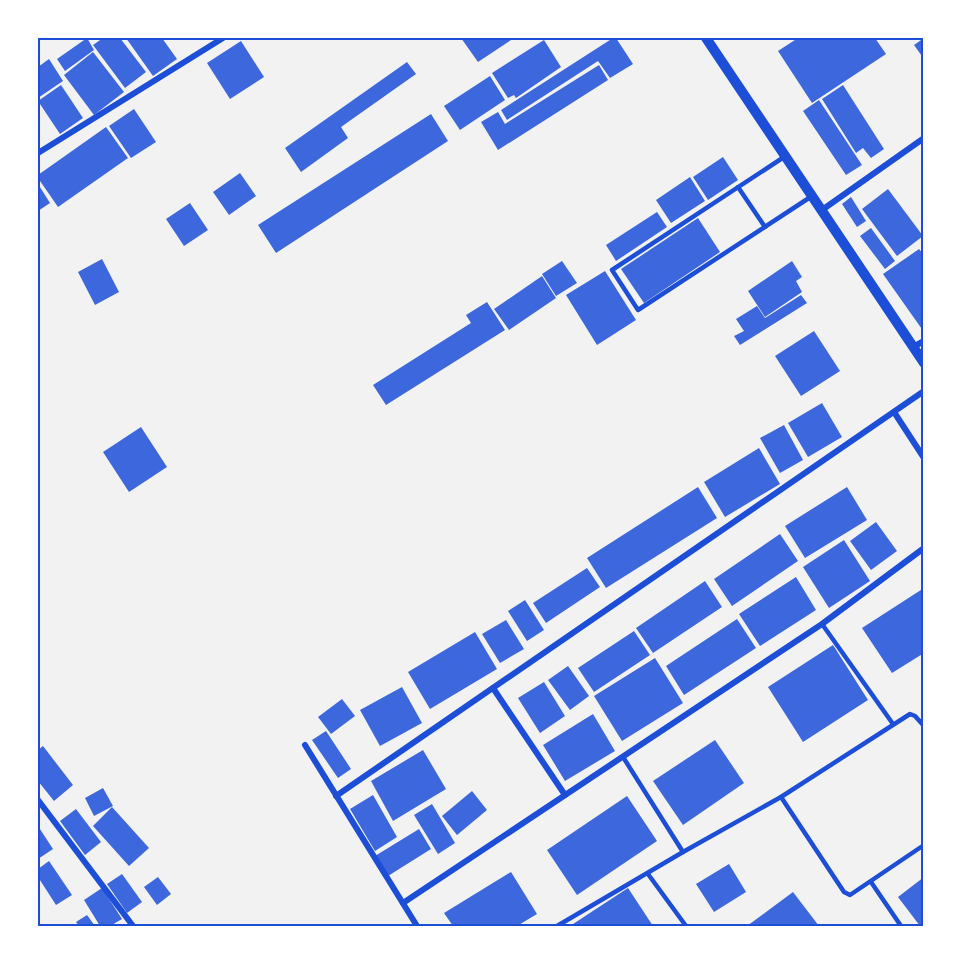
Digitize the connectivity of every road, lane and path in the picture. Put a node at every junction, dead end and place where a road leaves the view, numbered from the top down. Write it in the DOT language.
graph roads {
  1 [pos="223,38"];
  2 [pos="706,38"];
  3 [pos="924,138"];
  4 [pos="38,153"];
  5 [pos="785,156"];
  6 [pos="738,187"];
  7 [pos="812,196"];
  8 [pos="822,210"];
  9 [pos="765,227"];
  10 [pos="924,341"];
  11 [pos="913,347"];
  12 [pos="924,363"];
  13 [pos="924,391"];
  14 [pos="894,412"];
  15 [pos="924,458"];
  16 [pos="924,548"];
  17 [pos="822,624"];
  18 [pos="493,688"];
  19 [pos="893,724"];
  20 [pos="924,726"];
  21 [pos="305,745"];
  22 [pos="623,757"];
  23 [pos="565,795"];
  24 [pos="336,796"];
  25 [pos="782,797"];
  26 [pos="38,800"];
  27 [pos="924,845"];
  28 [pos="683,852"];
  29 [pos="648,874"];
  30 [pos="871,882"];
  31 [pos="403,903"];
  32 [pos="133,927"];
  33 [pos="417,927"];
  34 [pos="557,927"];
  35 [pos="686,927"];
  36 [pos="901,927"];
  1 -- 4 [label="street"];
  2 -- 5 [label="street"];
  3 -- 8 [label="street"];
  5 -- 6 [label="lane"];
  5 -- 7 [label="street"];
  6 -- 9 [label="lane"];
  6 -- 9 [label="lane"];
  7 -- 8 [label="street"];
  7 -- 9 [label="lane"];
  8 -- 11 [label="street"];
  10 -- 11 [label="street"];
  11 -- 12 [label="street"];
  13 -- 14 [label="street"];
  14 -- 15 [label="street"];
  14 -- 18 [label="street"];
  16 -- 17 [label="street"];
  17 -- 19 [label="lane"];
  17 -- 22 [label="street"];
  18 -- 23 [label="street"];
  18 -- 24 [label="street"];
  19 -- 20 [label="lane"];
  19 -- 25 [label="lane"];
  21 -- 24 [label="street"];
  22 -- 23 [label="street"];
  22 -- 28 [label="lane"];
  23 -- 31 [label="street"];
  24 -- 31 [label="street"];
  25 -- 28 [label="lane"];
  25 -- 30 [label="lane"];
  26 -- 32 [label="street"];
  27 -- 30 [label="lane"];
  28 -- 29 [label="lane"];
  29 -- 34 [label="lane"];
  29 -- 35 [label="lane"];
  30 -- 36 [label="lane"];
  31 -- 33 [label="street"];
}
